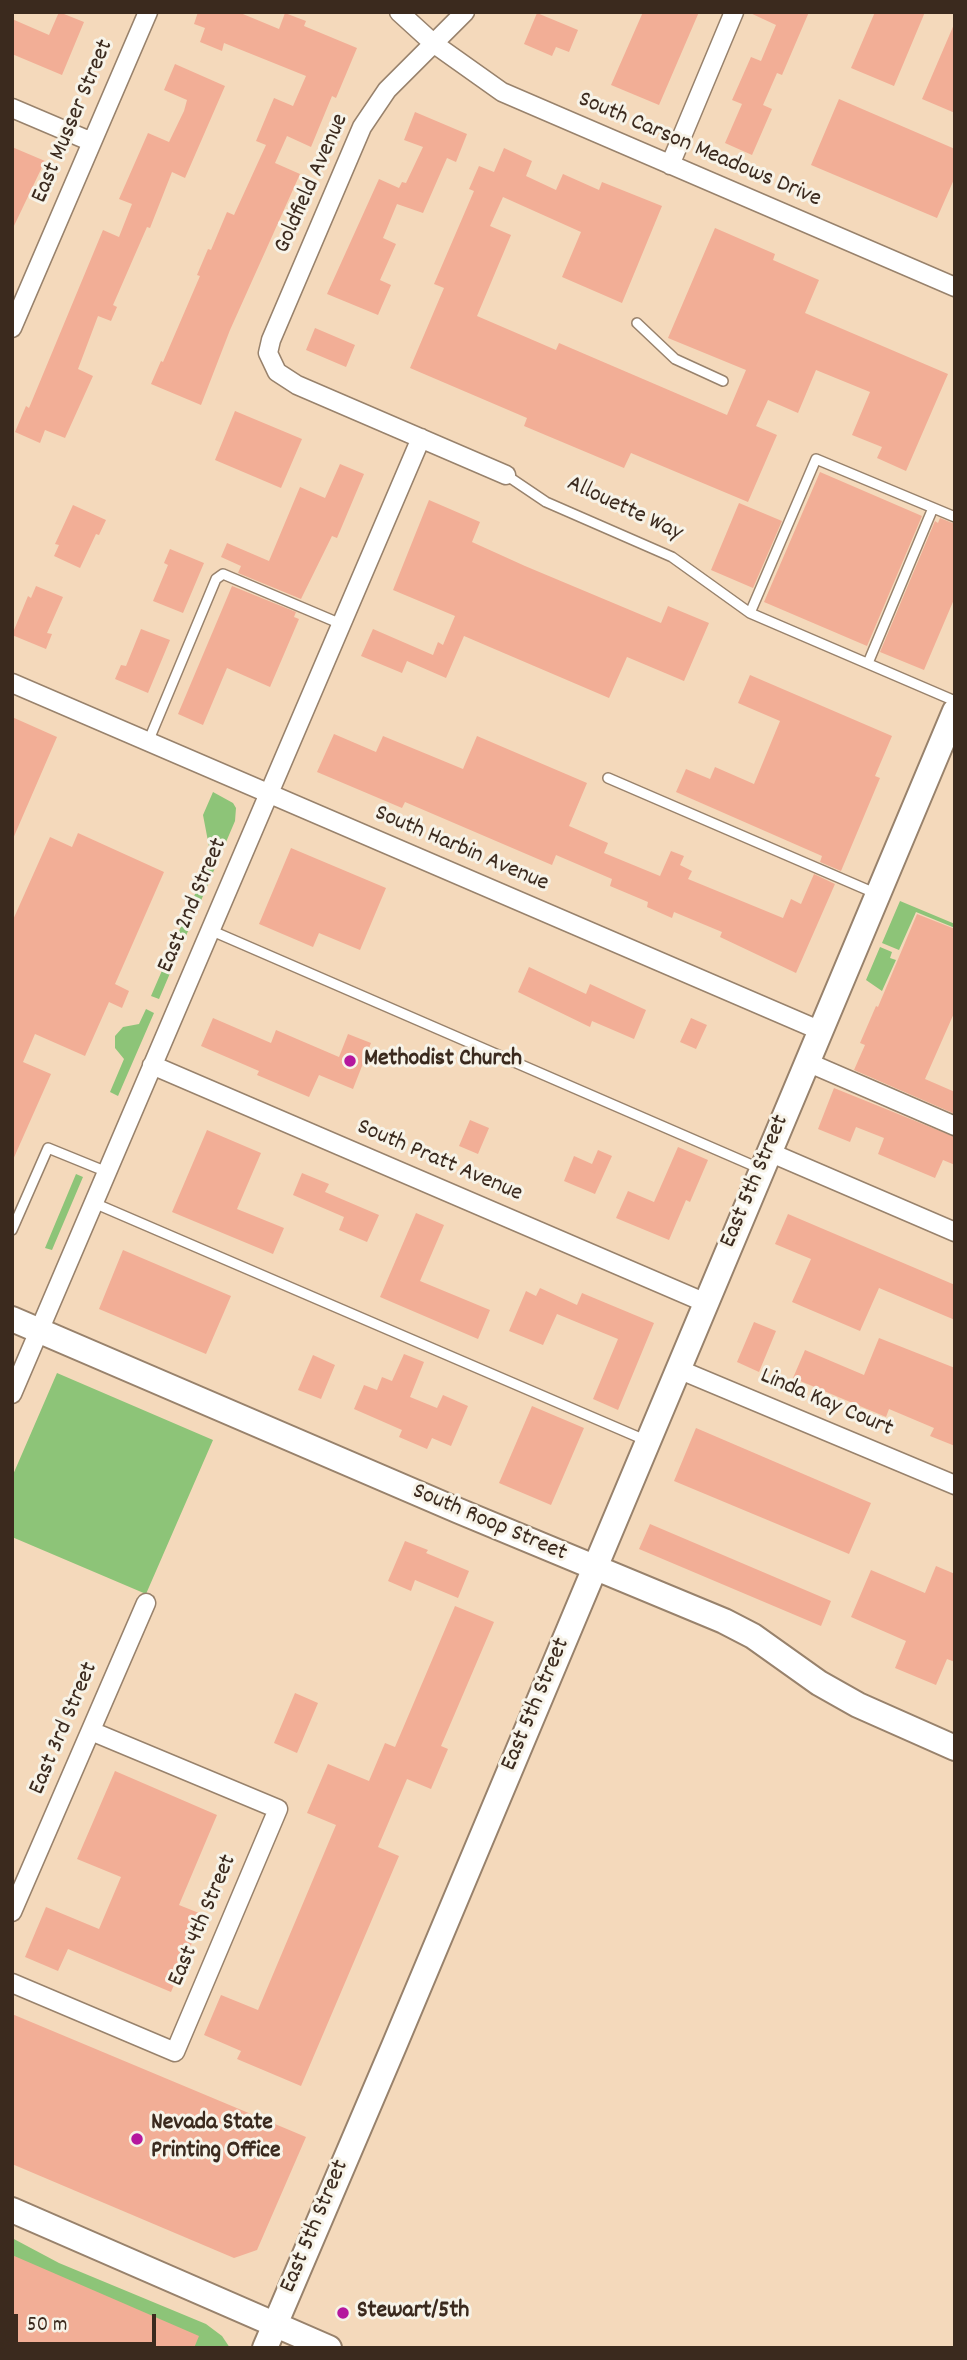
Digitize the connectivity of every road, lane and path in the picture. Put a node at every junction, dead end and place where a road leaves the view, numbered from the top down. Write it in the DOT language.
graph roads {
  1 [pos="148,12"];
  2 [pos="399,12"];
  3 [pos="465,12"];
  4 [pos="734,12"];
  5 [pos="433,43"];
  6 [pos="12,108"];
  7 [pos="92,142"];
  8 [pos="670,165"];
  9 [pos="955,287"];
  10 [pos="638,323"];
  11 [pos="12,328"];
  12 [pos="272,365"];
  13 [pos="723,381"];
  14 [pos="421,438"];
  15 [pos="506,475"];
  16 [pos="933,508"];
  17 [pos="955,517"];
  18 [pos="750,613"];
  19 [pos="341,624"];
  20 [pos="868,663"];
  21 [pos="12,683"];
  22 [pos="955,701"];
  23 [pos="955,711"];
  24 [pos="148,742"];
  25 [pos="608,778"];
  26 [pos="269,794"];
  27 [pos="878,894"];
  28 [pos="210,930"];
  29 [pos="821,1031"];
  30 [pos="807,1062"];
  31 [pos="152,1065"];
  32 [pos="955,1126"];
  33 [pos="765,1161"];
  34 [pos="107,1171"];
  35 [pos="94,1203"];
  36 [pos="12,1230"];
  37 [pos="955,1232"];
  38 [pos="706,1303"];
  39 [pos="12,1319"];
  40 [pos="39,1331"];
  41 [pos="678,1369"];
  42 [pos="12,1394"];
  43 [pos="648,1441"];
  44 [pos="955,1485"];
  45 [pos="594,1568"];
  46 [pos="146,1603"];
  47 [pos="91,1731"];
  48 [pos="955,1748"];
  49 [pos="12,1913"];
  50 [pos="12,1983"];
  51 [pos="12,2210"];
  52 [pos="275,2325"];
  53 [pos="265,2348"];
  54 [pos="329,2348"];
  1 -- 7 [label="street, East Musser Street"];
  2 -- 5 [label="street, South Carson Meadows Drive"];
  3 -- 5 [label="street, Goldfield Avenue"];
  4 -- 8 [label="street"];
  5 -- 8 [label="street, South Carson Meadows Drive"];
  5 -- 12 [label="street, Goldfield Avenue"];
  6 -- 7 [label="street"];
  7 -- 11 [label="street, East Musser Street"];
  8 -- 9 [label="street, South Carson Meadows Drive"];
  10 -- 13 [label="lane"];
  12 -- 14 [label="street, Allouette Way"];
  14 -- 15 [label="street, Allouette Way"];
  14 -- 19 [label="street, East 2nd Street"];
  15 -- 18 [label="lane, Allouette Way"];
  16 -- 17 [label="lane"];
  16 -- 18 [label="lane"];
  16 -- 20 [label="lane"];
  18 -- 20 [label="lane, Allouette Way"];
  19 -- 24 [label="lane"];
  19 -- 26 [label="street, East 2nd Street"];
  20 -- 22 [label="lane, Allouette Way"];
  21 -- 24 [label="street, South Harbin Avenue"];
  23 -- 27 [label="main road, East 5th Street"];
  24 -- 26 [label="street, South Harbin Avenue"];
  25 -- 27 [label="lane"];
  26 -- 28 [label="street, East 2nd Street"];
  26 -- 29 [label="street, South Harbin Avenue"];
  27 -- 29 [label="main road, East 5th Street"];
  28 -- 31 [label="street, East 2nd Street"];
  28 -- 33 [label="lane"];
  29 -- 30 [label="main road, East 5th Street"];
  30 -- 32 [label="street"];
  30 -- 33 [label="main road, East 5th Street"];
  31 -- 34 [label="street, East 2nd Street"];
  31 -- 38 [label="street, South Pratt Avenue"];
  33 -- 37 [label="street"];
  33 -- 38 [label="main road, East 5th Street"];
  34 -- 35 [label="street, East 2nd Street"];
  34 -- 36 [label="lane"];
  35 -- 40 [label="street, East 2nd Street"];
  35 -- 43 [label="lane"];
  38 -- 41 [label="main road, East 5th Street"];
  39 -- 40 [label="main road, South Roop Street"];
  40 -- 42 [label="street, East 2nd Street"];
  40 -- 45 [label="main road, South Roop Street"];
  41 -- 43 [label="main road, East 5th Street"];
  41 -- 44 [label="street, Linda Kay Court"];
  43 -- 45 [label="main road, East 5th Street"];
  45 -- 48 [label="main road, South Roop Street"];
  45 -- 52 [label="main road, East 5th Street"];
  46 -- 47 [label="street, East 3rd Street"];
  47 -- 49 [label="street, East 3rd Street"];
  47 -- 50 [label="street, East 4th Street"];
  51 -- 52 [label="main road"];
  52 -- 53 [label="main road, East 5th Street"];
  52 -- 54 [label="main road"];
}
